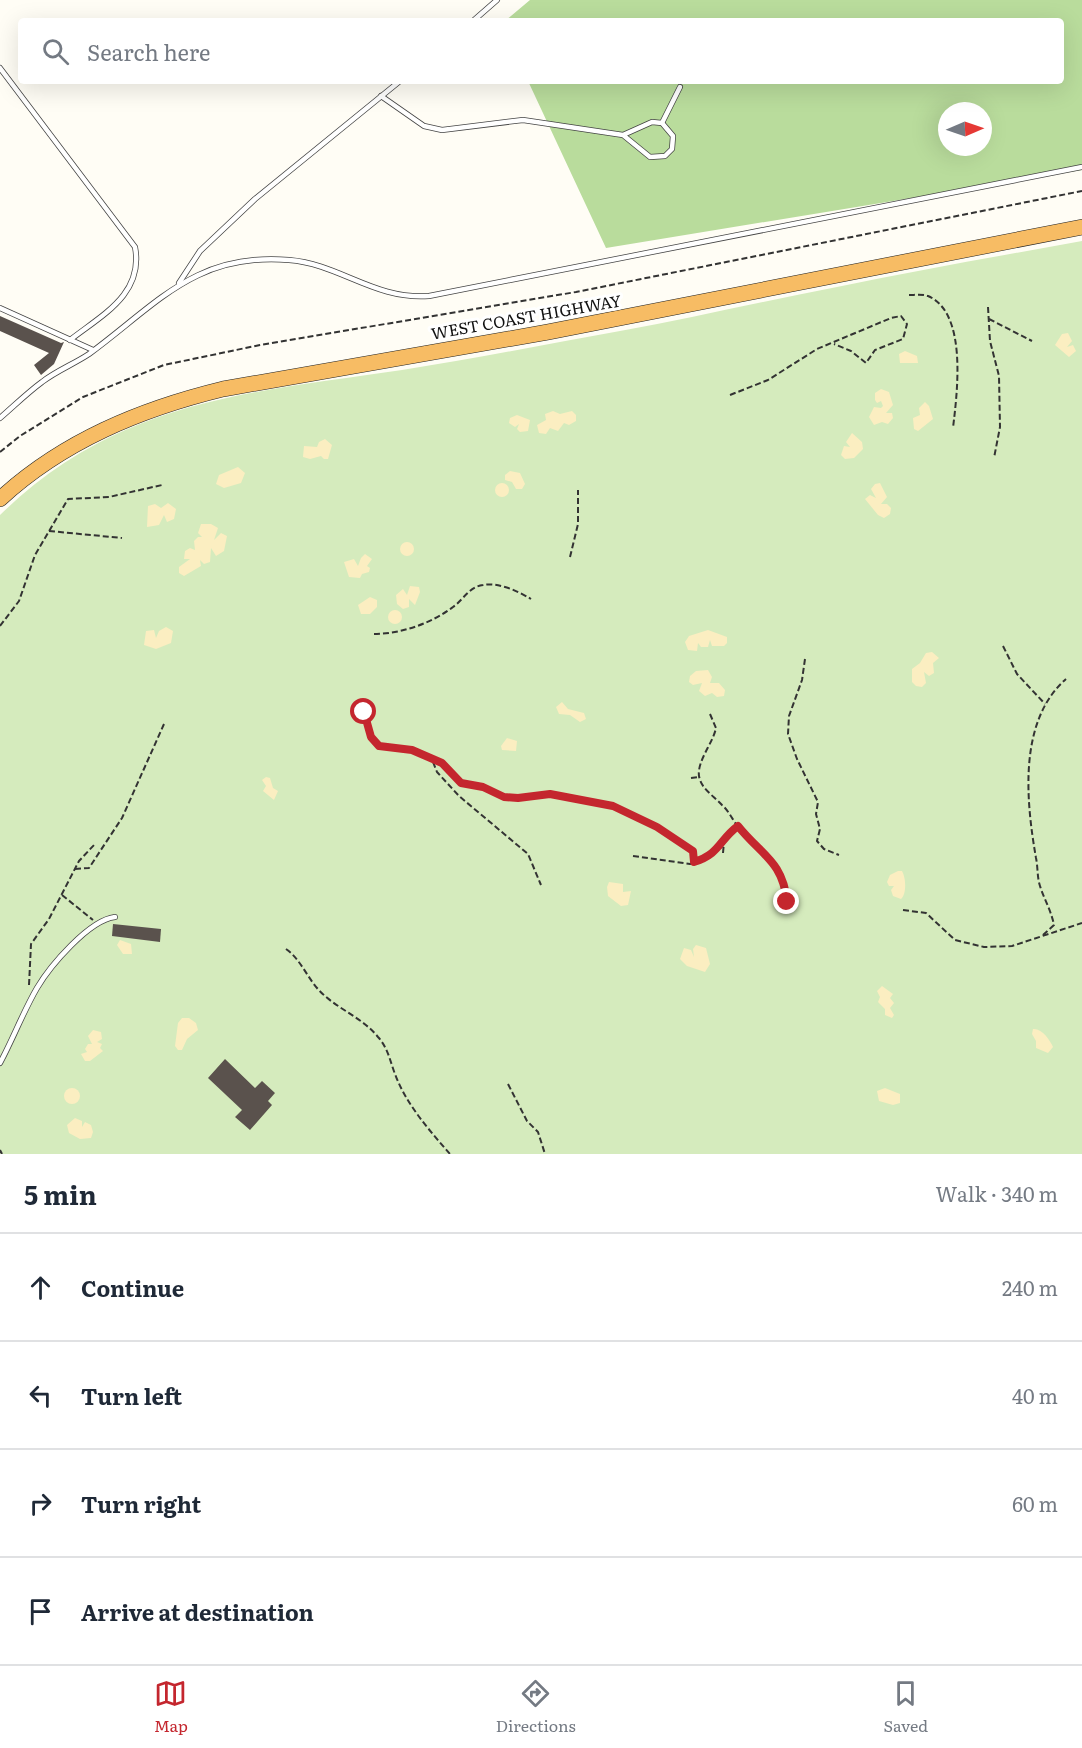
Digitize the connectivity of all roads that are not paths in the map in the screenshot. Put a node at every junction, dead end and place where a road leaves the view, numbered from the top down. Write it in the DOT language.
graph roads {
  1 [pos="497,0"];
  2 [pos="476,18"];
  3 [pos="0,68"];
  4 [pos="396,84"];
  5 [pos="680,87"];
  6 [pos="381,96"];
  7 [pos="662,123"];
  8 [pos="623,135"];
  9 [pos="1082,167"];
  10 [pos="1082,226"];
  11 [pos="179,283"];
  12 [pos="0,308"];
  13 [pos="70,340"];
  14 [pos="93,350"];
  15 [pos="0,418"];
  16 [pos="0,499"];
  17 [pos="115,917"];
  18 [pos="0,1064"];
  1 -- 2 [label="lane"];
  3 -- 13 [label="lane"];
  4 -- 6 [label="lane"];
  5 -- 7 [label="lane"];
  6 -- 8 [label="lane"];
  6 -- 11 [label="lane"];
  7 -- 8 [label="lane"];
  7 -- 8 [label="lane"];
  9 -- 11 [label="lane"];
  10 -- 16 [label="highway, WEST COAST HIGHWAY"];
  11 -- 14 [label="lane"];
  12 -- 13 [label="lane"];
  13 -- 14 [label="lane"];
  14 -- 15 [label="lane"];
  17 -- 18 [label="lane"];
}
